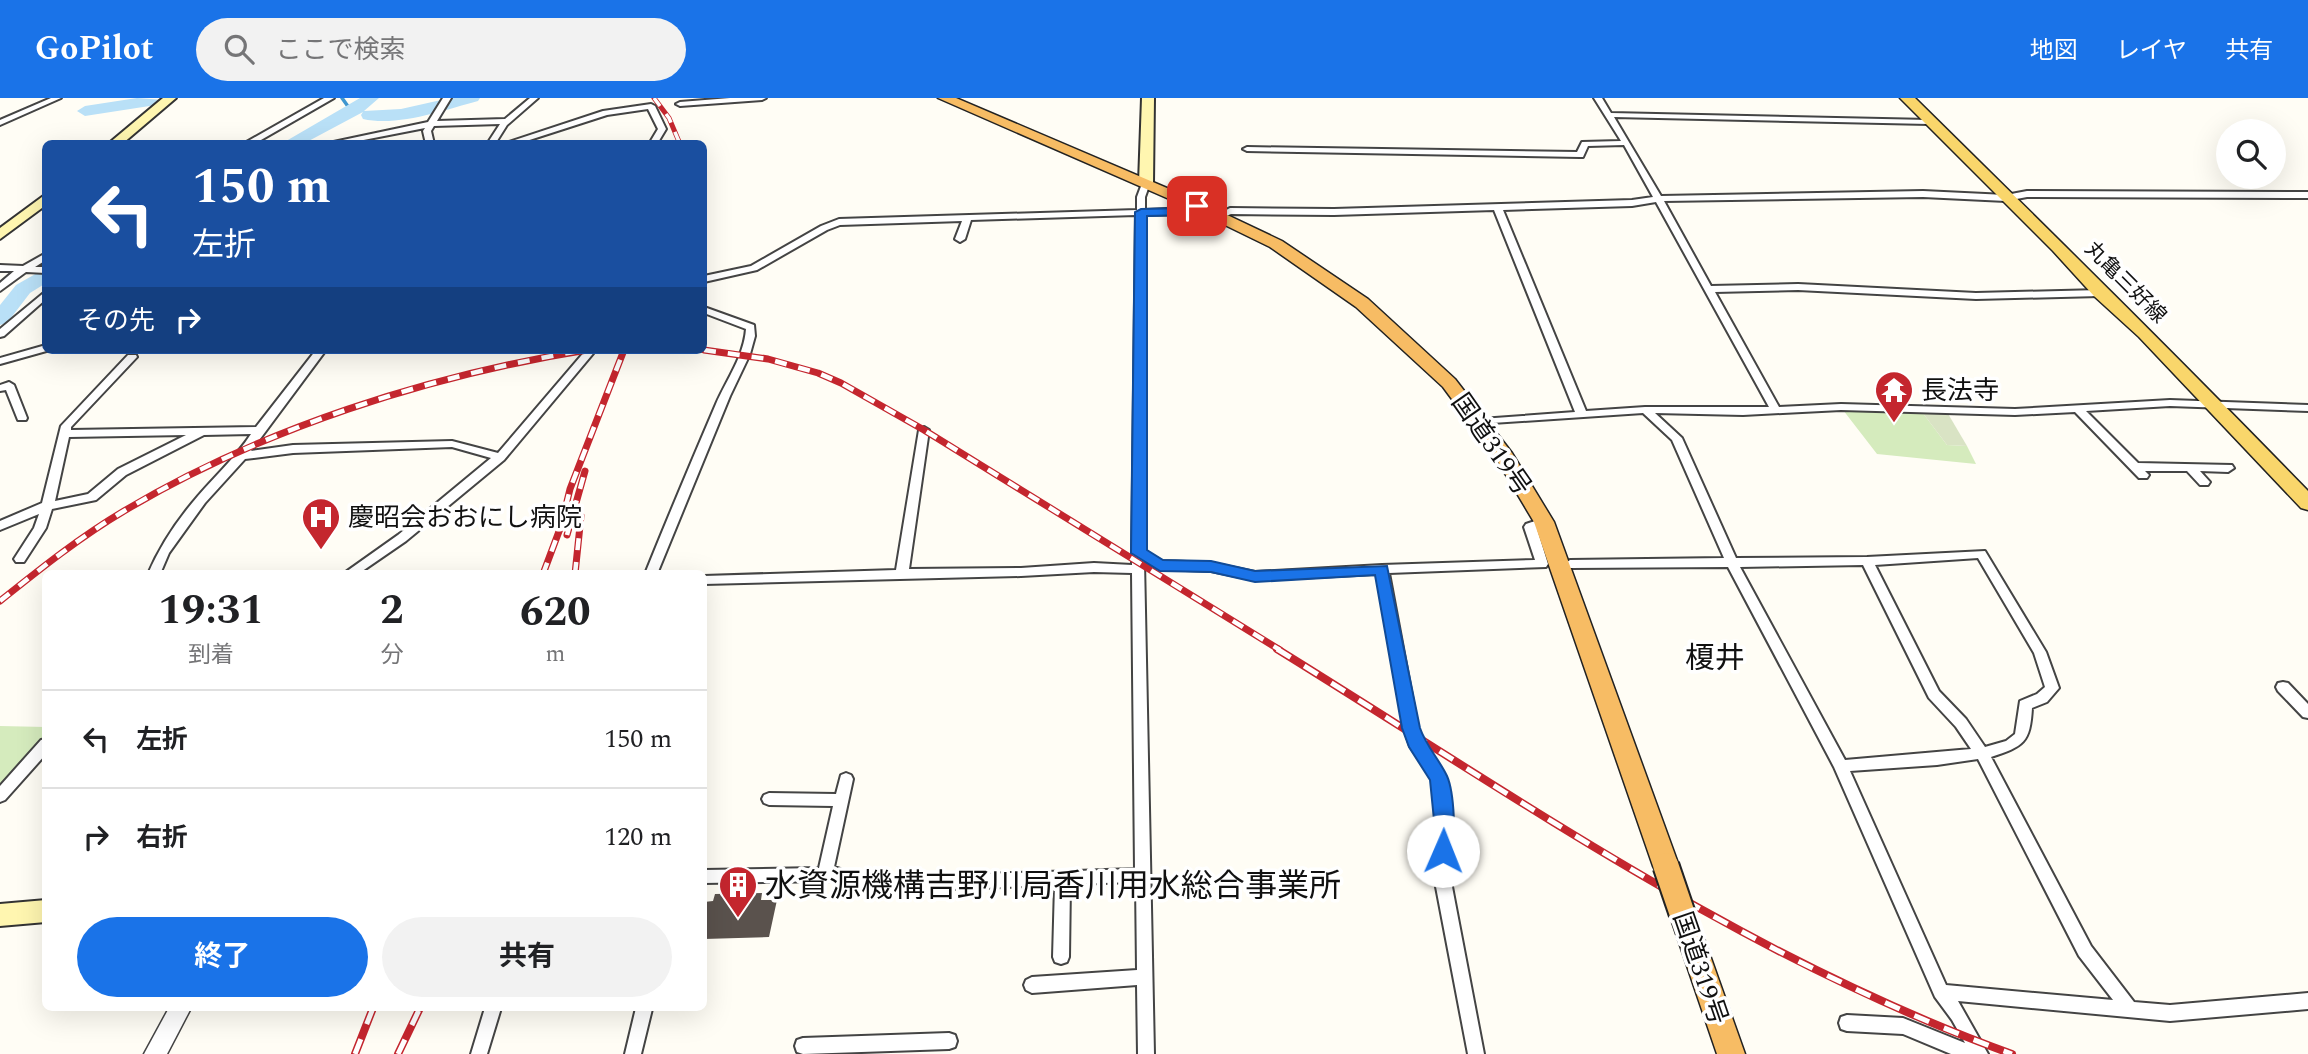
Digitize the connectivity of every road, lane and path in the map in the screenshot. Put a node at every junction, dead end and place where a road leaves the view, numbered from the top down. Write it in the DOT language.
graph roads {
  1 [pos="57,98"];
  2 [pos="170,98"];
  3 [pos="330,98"];
  4 [pos="447,98"];
  5 [pos="534,98"];
  6 [pos="762,98"];
  7 [pos="945,98"];
  8 [pos="1147,98"];
  9 [pos="1598,98"];
  10 [pos="1907,98"];
  11 [pos="680,104"];
  12 [pos="1608,115"];
  13 [pos="506,121"];
  14 [pos="1929,122"];
  15 [pos="0,123"];
  16 [pos="431,124"];
  17 [pos="119,140"];
  18 [pos="254,140"];
  19 [pos="349,140"];
  20 [pos="429,140"];
  21 [pos="492,140"];
  22 [pos="521,140"];
  23 [pos="655,140"];
  24 [pos="1626,143"];
  25 [pos="1247,149"];
  26 [pos="1146,183"];
  27 [pos="2308,195"];
  28 [pos="2006,198"];
  29 [pos="1658,199"];
  30 [pos="42,201"];
  31 [pos="1197,206"];
  32 [pos="1497,206"];
  33 [pos="1141,212"];
  34 [pos="1219,216"];
  35 [pos="968,217"];
  36 [pos="0,235"];
  37 [pos="960,239"];
  38 [pos="42,259"];
  39 [pos="0,268"];
  40 [pos="27,269"];
  41 [pos="42,270"];
  42 [pos="707,278"];
  43 [pos="0,288"];
  44 [pos="1708,289"];
  45 [pos="2100,293"];
  46 [pos="42,297"];
  47 [pos="707,311"];
  48 [pos="0,334"];
  49 [pos="42,349"];
  50 [pos="318,354"];
  51 [pos="588,354"];
  52 [pos="132,357"];
  53 [pos="0,361"];
  54 [pos="0,388"];
  55 [pos="2210,403"];
  56 [pos="2077,408"];
  57 [pos="2308,408"];
  58 [pos="1645,410"];
  59 [pos="1776,411"];
  60 [pos="1581,413"];
  61 [pos="22,418"];
  62 [pos="1481,422"];
  63 [pos="204,430"];
  64 [pos="258,430"];
  65 [pos="924,430"];
  66 [pos="63,434"];
  67 [pos="2092,439"];
  68 [pos="2105,439"];
  69 [pos="242,456"];
  70 [pos="500,457"];
  71 [pos="2190,467"];
  72 [pos="2228,468"];
  73 [pos="2140,471"];
  74 [pos="2204,482"];
  75 [pos="2308,503"];
  76 [pos="47,506"];
  77 [pos="1544,522"];
  78 [pos="0,526"];
  79 [pos="1139,553"];
  80 [pos="20,559"];
  81 [pos="1867,561"];
  82 [pos="1732,563"];
  83 [pos="1570,564"];
  84 [pos="1382,569"];
  85 [pos="156,570"];
  86 [pos="355,570"];
  87 [pos="653,570"];
  88 [pos="1138,570"];
  89 [pos="902,573"];
  90 [pos="707,580"];
  91 [pos="2283,687"];
  92 [pos="2308,713"];
  93 [pos="42,749"];
  94 [pos="1983,755"];
  95 [pos="1841,766"];
  96 [pos="846,779"];
  97 [pos="0,796"];
  98 [pos="769,799"];
  99 [pos="842,800"];
  100 [pos="830,874"];
  101 [pos="1143,875"];
  102 [pos="707,877"];
  103 [pos="1063,878"];
  104 [pos="953,882"];
  105 [pos="42,911"];
  106 [pos="0,915"];
  107 [pos="1061,957"];
  108 [pos="1145,977"];
  109 [pos="1032,985"];
  110 [pos="1941,992"];
  111 [pos="2308,1001"];
  112 [pos="2130,1010"];
  113 [pos="178,1011"];
  114 [pos="492,1011"];
  115 [pos="643,1011"];
  116 [pos="1846,1023"];
  117 [pos="949,1041"];
  118 [pos="803,1046"];
  119 [pos="1939,1047"];
  120 [pos="931,1048"];
  121 [pos="155,1054"];
  122 [pos="479,1054"];
  123 [pos="633,1054"];
  124 [pos="1146,1054"];
  125 [pos="1476,1054"];
  126 [pos="1731,1054"];
  127 [pos="1971,1054"];
  128 [pos="1980,1054"];
  1 -- 15 [label="street"];
  2 -- 17 [label="main road"];
  3 -- 18 [label="street"];
  4 -- 16 [label="street"];
  5 -- 13 [label="street"];
  6 -- 11 [label="street"];
  7 -- 26 [label="highway, 国道319号"];
  8 -- 26 [label="main road"];
  9 -- 12 [label="street"];
  10 -- 14 [label="main road, 丸亀三好線"];
  12 -- 14 [label="street"];
  12 -- 24 [label="street"];
  13 -- 16 [label="street"];
  13 -- 21 [label="street"];
  14 -- 28 [label="main road, 丸亀三好線"];
  16 -- 19 [label="street"];
  16 -- 20 [label="street"];
  22 -- 23 [label="street"];
  24 -- 25 [label="street"];
  24 -- 29 [label="street"];
  26 -- 31 [label="highway, 国道319号"];
  26 -- 33 [label="street"];
  27 -- 28 [label="street"];
  28 -- 29 [label="street"];
  28 -- 45 [label="main road, 丸亀三好線"];
  29 -- 32 [label="street"];
  29 -- 44 [label="street"];
  30 -- 36 [label="main road"];
  31 -- 33 [label="street"];
  31 -- 34 [label="highway, 国道319号"];
  32 -- 34 [label="street"];
  32 -- 60 [label="street"];
  33 -- 35 [label="street"];
  33 -- 79 [label="street"];
  34 -- 62 [label="highway, 国道319号"];
  35 -- 37 [label="street"];
  35 -- 42 [label="street"];
  38 -- 40 [label="street"];
  39 -- 40 [label="street"];
  40 -- 41 [label="street"];
  40 -- 43 [label="street"];
  44 -- 45 [label="street"];
  44 -- 59 [label="street"];
  45 -- 55 [label="main road, 丸亀三好線"];
  46 -- 48 [label="street"];
  47 -- 87 [label="street"];
  49 -- 53 [label="street"];
  50 -- 64 [label="street"];
  51 -- 70 [label="street"];
  52 -- 66 [label="street"];
  54 -- 61 [label="street"];
  55 -- 56 [label="street"];
  55 -- 57 [label="street"];
  55 -- 75 [label="main road, 丸亀三好線"];
  56 -- 59 [label="street"];
  56 -- 68 [label="street"];
  58 -- 59 [label="street"];
  58 -- 60 [label="street"];
  58 -- 82 [label="street"];
  60 -- 62 [label="street"];
  62 -- 77 [label="highway, 国道319号"];
  63 -- 64 [label="street"];
  63 -- 66 [label="street"];
  63 -- 76 [label="street"];
  64 -- 69 [label="street"];
  65 -- 89 [label="street"];
  66 -- 76 [label="street"];
  67 -- 68 [label="street"];
  68 -- 73 [label="street"];
  69 -- 70 [label="street"];
  69 -- 85 [label="street"];
  70 -- 86 [label="street"];
  71 -- 72 [label="street"];
  71 -- 73 [label="street"];
  71 -- 74 [label="street"];
  76 -- 78 [label="street"];
  76 -- 80 [label="street"];
  77 -- 84 [label="street"];
  77 -- 126 [label="highway, 国道319号, bridge"];
  79 -- 84 [label="street"];
  79 -- 88 [label="street"];
  81 -- 82 [label="street"];
  81 -- 94 [label="street"];
  81 -- 94 [label="street"];
  82 -- 83 [label="street"];
  82 -- 95 [label="street"];
  84 -- 125 [label="street"];
  88 -- 89 [label="street"];
  88 -- 101 [label="street"];
  89 -- 90 [label="street"];
  91 -- 92 [label="street"];
  93 -- 97 [label="street"];
  94 -- 95 [label="street"];
  94 -- 112 [label="street"];
  95 -- 110 [label="street"];
  96 -- 99 [label="street"];
  98 -- 99 [label="street"];
  99 -- 100 [label="street"];
  100 -- 102 [label="street"];
  101 -- 103 [label="street"];
  101 -- 108 [label="street"];
  103 -- 104 [label="street"];
  103 -- 107 [label="street"];
  105 -- 106 [label="main road"];
  108 -- 109 [label="street"];
  108 -- 124 [label="street"];
  110 -- 112 [label="street"];
  110 -- 128 [label="street"];
  111 -- 112 [label="street"];
  113 -- 121 [label="street"];
  114 -- 122 [label="street"];
  115 -- 123 [label="street"];
  116 -- 119 [label="street"];
  117 -- 120 [label="street"];
  118 -- 120 [label="street"];
  119 -- 127 [label="street"];
}
